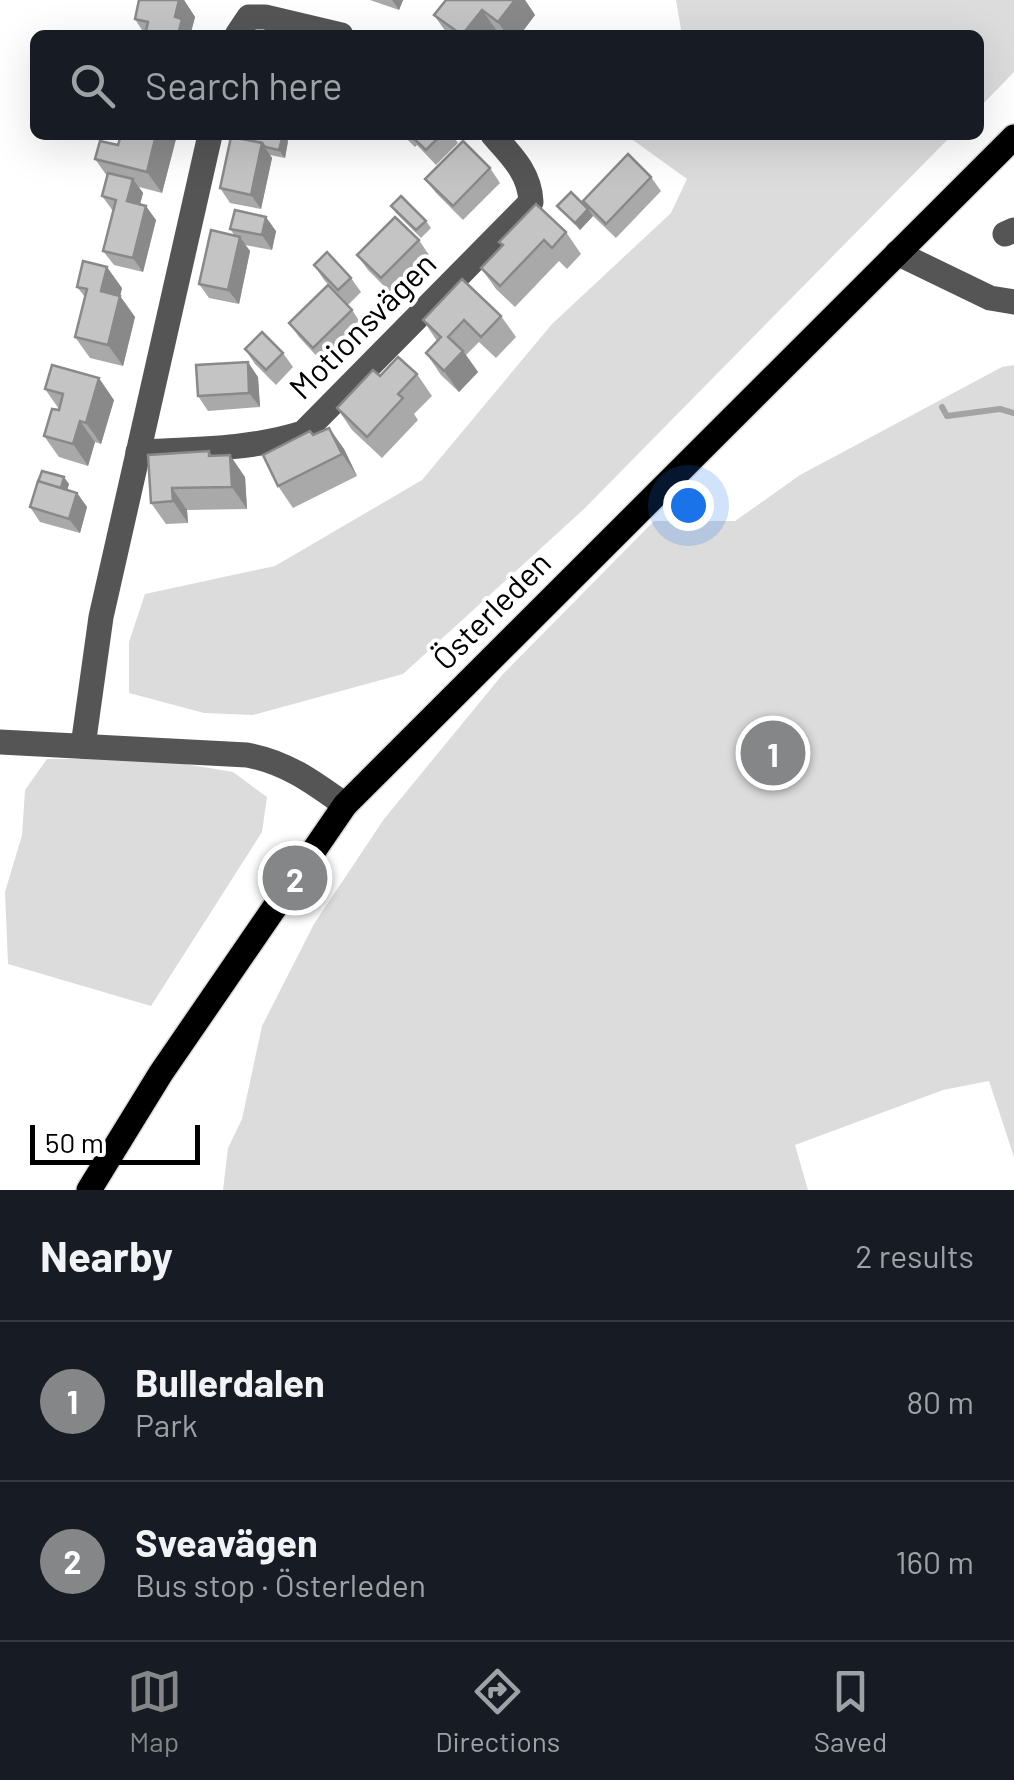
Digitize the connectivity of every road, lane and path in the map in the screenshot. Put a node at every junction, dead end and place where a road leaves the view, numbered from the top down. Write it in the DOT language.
graph roads {
  1 [pos="240,30"];
  2 [pos="320,30"];
  3 [pos="1014,137"];
  4 [pos="209,140"];
  5 [pos="498,140"];
  6 [pos="897,253"];
  7 [pos="1014,302"];
  8 [pos="138,452"];
  9 [pos="0,742"];
  10 [pos="83,746"];
  11 [pos="345,806"];
  12 [pos="89,1190"];
  1 -- 2 [label="street"];
  3 -- 6 [label="main road, Österleden"];
  4 -- 8 [label="street"];
  5 -- 8 [label="street, Motionsvägen"];
  6 -- 7 [label="street"];
  6 -- 11 [label="main road, Österleden"];
  8 -- 10 [label="street"];
  9 -- 10 [label="street"];
  10 -- 11 [label="street"];
  11 -- 12 [label="main road, Österleden"];
}
